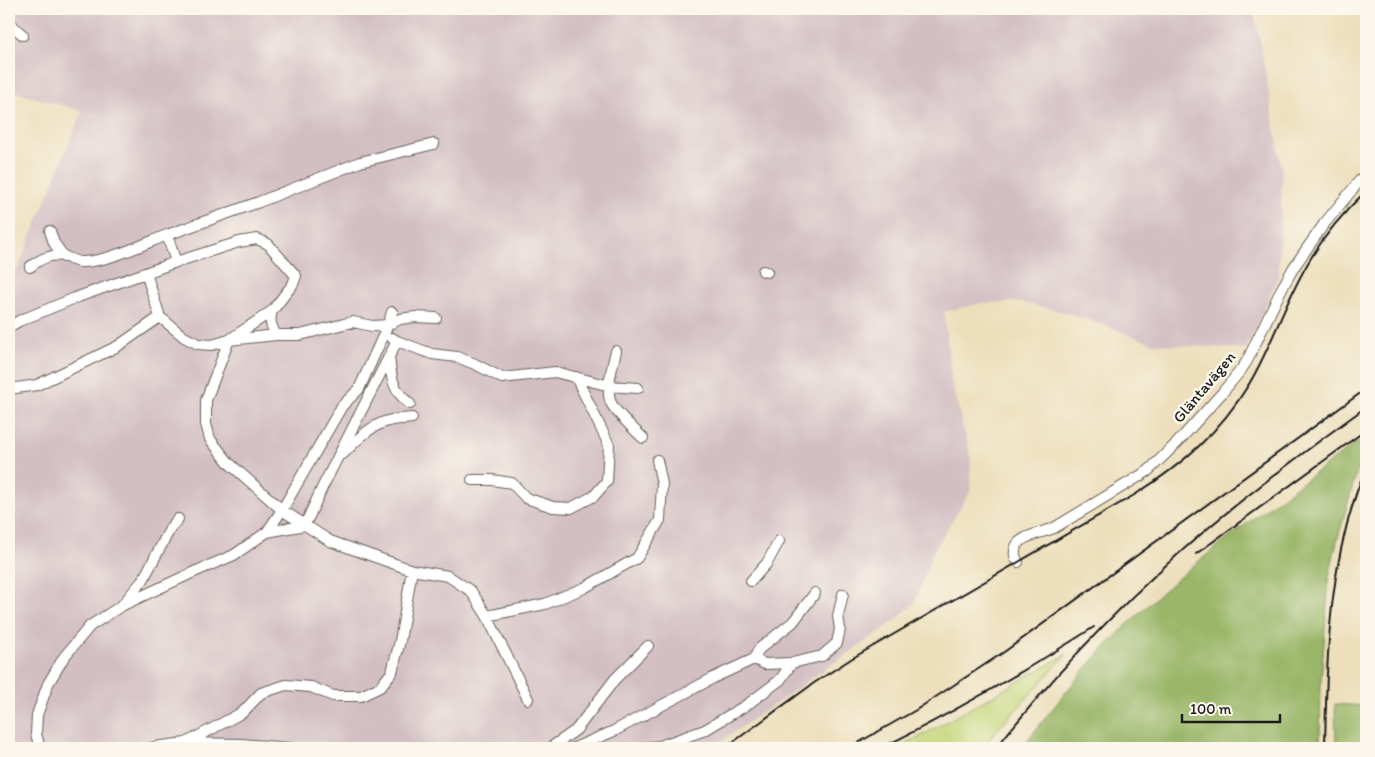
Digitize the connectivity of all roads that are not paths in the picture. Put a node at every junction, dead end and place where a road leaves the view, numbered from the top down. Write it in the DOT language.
graph roads {
  1 [pos="9,23"];
  2 [pos="22,34"];
  3 [pos="434,144"];
  4 [pos="1366,173"];
  5 [pos="50,231"];
  6 [pos="167,235"];
  7 [pos="64,257"];
  8 [pos="176,262"];
  9 [pos="30,267"];
  10 [pos="146,273"];
  11 [pos="272,311"];
  12 [pos="392,312"];
  13 [pos="160,317"];
  14 [pos="436,318"];
  15 [pos="9,327"];
  16 [pos="386,329"];
  17 [pos="276,335"];
  18 [pos="230,340"];
  19 [pos="397,341"];
  20 [pos="616,351"];
  21 [pos="389,355"];
  22 [pos="576,377"];
  23 [pos="610,386"];
  24 [pos="638,388"];
  25 [pos="9,389"];
  26 [pos="410,404"];
  27 [pos="412,418"];
  28 [pos="643,438"];
  29 [pos="336,459"];
  30 [pos="657,460"];
  31 [pos="472,480"];
  32 [pos="282,510"];
  33 [pos="178,519"];
  34 [pos="305,525"];
  35 [pos="267,532"];
  36 [pos="779,541"];
  37 [pos="1018,562"];
  38 [pos="412,570"];
  39 [pos="751,581"];
  40 [pos="815,593"];
  41 [pos="843,594"];
  42 [pos="121,606"];
  43 [pos="487,616"];
  44 [pos="648,646"];
  45 [pos="754,659"];
  46 [pos="792,663"];
  47 [pos="528,699"];
  48 [pos="186,743"];
  49 [pos="40,748"];
  50 [pos="151,748"];
  51 [pos="290,748"];
  52 [pos="550,748"];
  53 [pos="574,748"];
  54 [pos="642,748"];
  1 -- 2 [label="street"];
  3 -- 6 [label="street"];
  4 -- 37 [label="street, Gläntavägen"];
  5 -- 7 [label="street"];
  6 -- 7 [label="street"];
  6 -- 8 [label="street"];
  7 -- 9 [label="street"];
  8 -- 10 [label="street"];
  8 -- 11 [label="street"];
  10 -- 13 [label="street"];
  10 -- 15 [label="street"];
  11 -- 17 [label="street"];
  11 -- 18 [label="street"];
  12 -- 16 [label="street"];
  13 -- 18 [label="street"];
  13 -- 25 [label="street"];
  14 -- 16 [label="street"];
  16 -- 17 [label="street"];
  16 -- 19 [label="street"];
  16 -- 32 [label="street"];
  17 -- 18 [label="street"];
  18 -- 32 [label="street"];
  19 -- 21 [label="street"];
  19 -- 22 [label="street"];
  20 -- 23 [label="street"];
  21 -- 26 [label="street"];
  21 -- 29 [label="street"];
  22 -- 23 [label="street"];
  22 -- 31 [label="street"];
  23 -- 24 [label="street"];
  23 -- 28 [label="street"];
  27 -- 29 [label="street"];
  29 -- 34 [label="street"];
  30 -- 43 [label="street"];
  32 -- 34 [label="street"];
  32 -- 35 [label="street"];
  33 -- 42 [label="street"];
  34 -- 35 [label="street"];
  34 -- 38 [label="street"];
  35 -- 42 [label="street"];
  36 -- 39 [label="street"];
  38 -- 43 [label="street"];
  38 -- 48 [label="street"];
  40 -- 45 [label="street"];
  41 -- 46 [label="street"];
  42 -- 49 [label="street"];
  43 -- 47 [label="street"];
  44 -- 52 [label="street"];
  45 -- 46 [label="street"];
  45 -- 53 [label="street"];
  46 -- 54 [label="street"];
  48 -- 50 [label="street"];
  48 -- 51 [label="street"];
}
